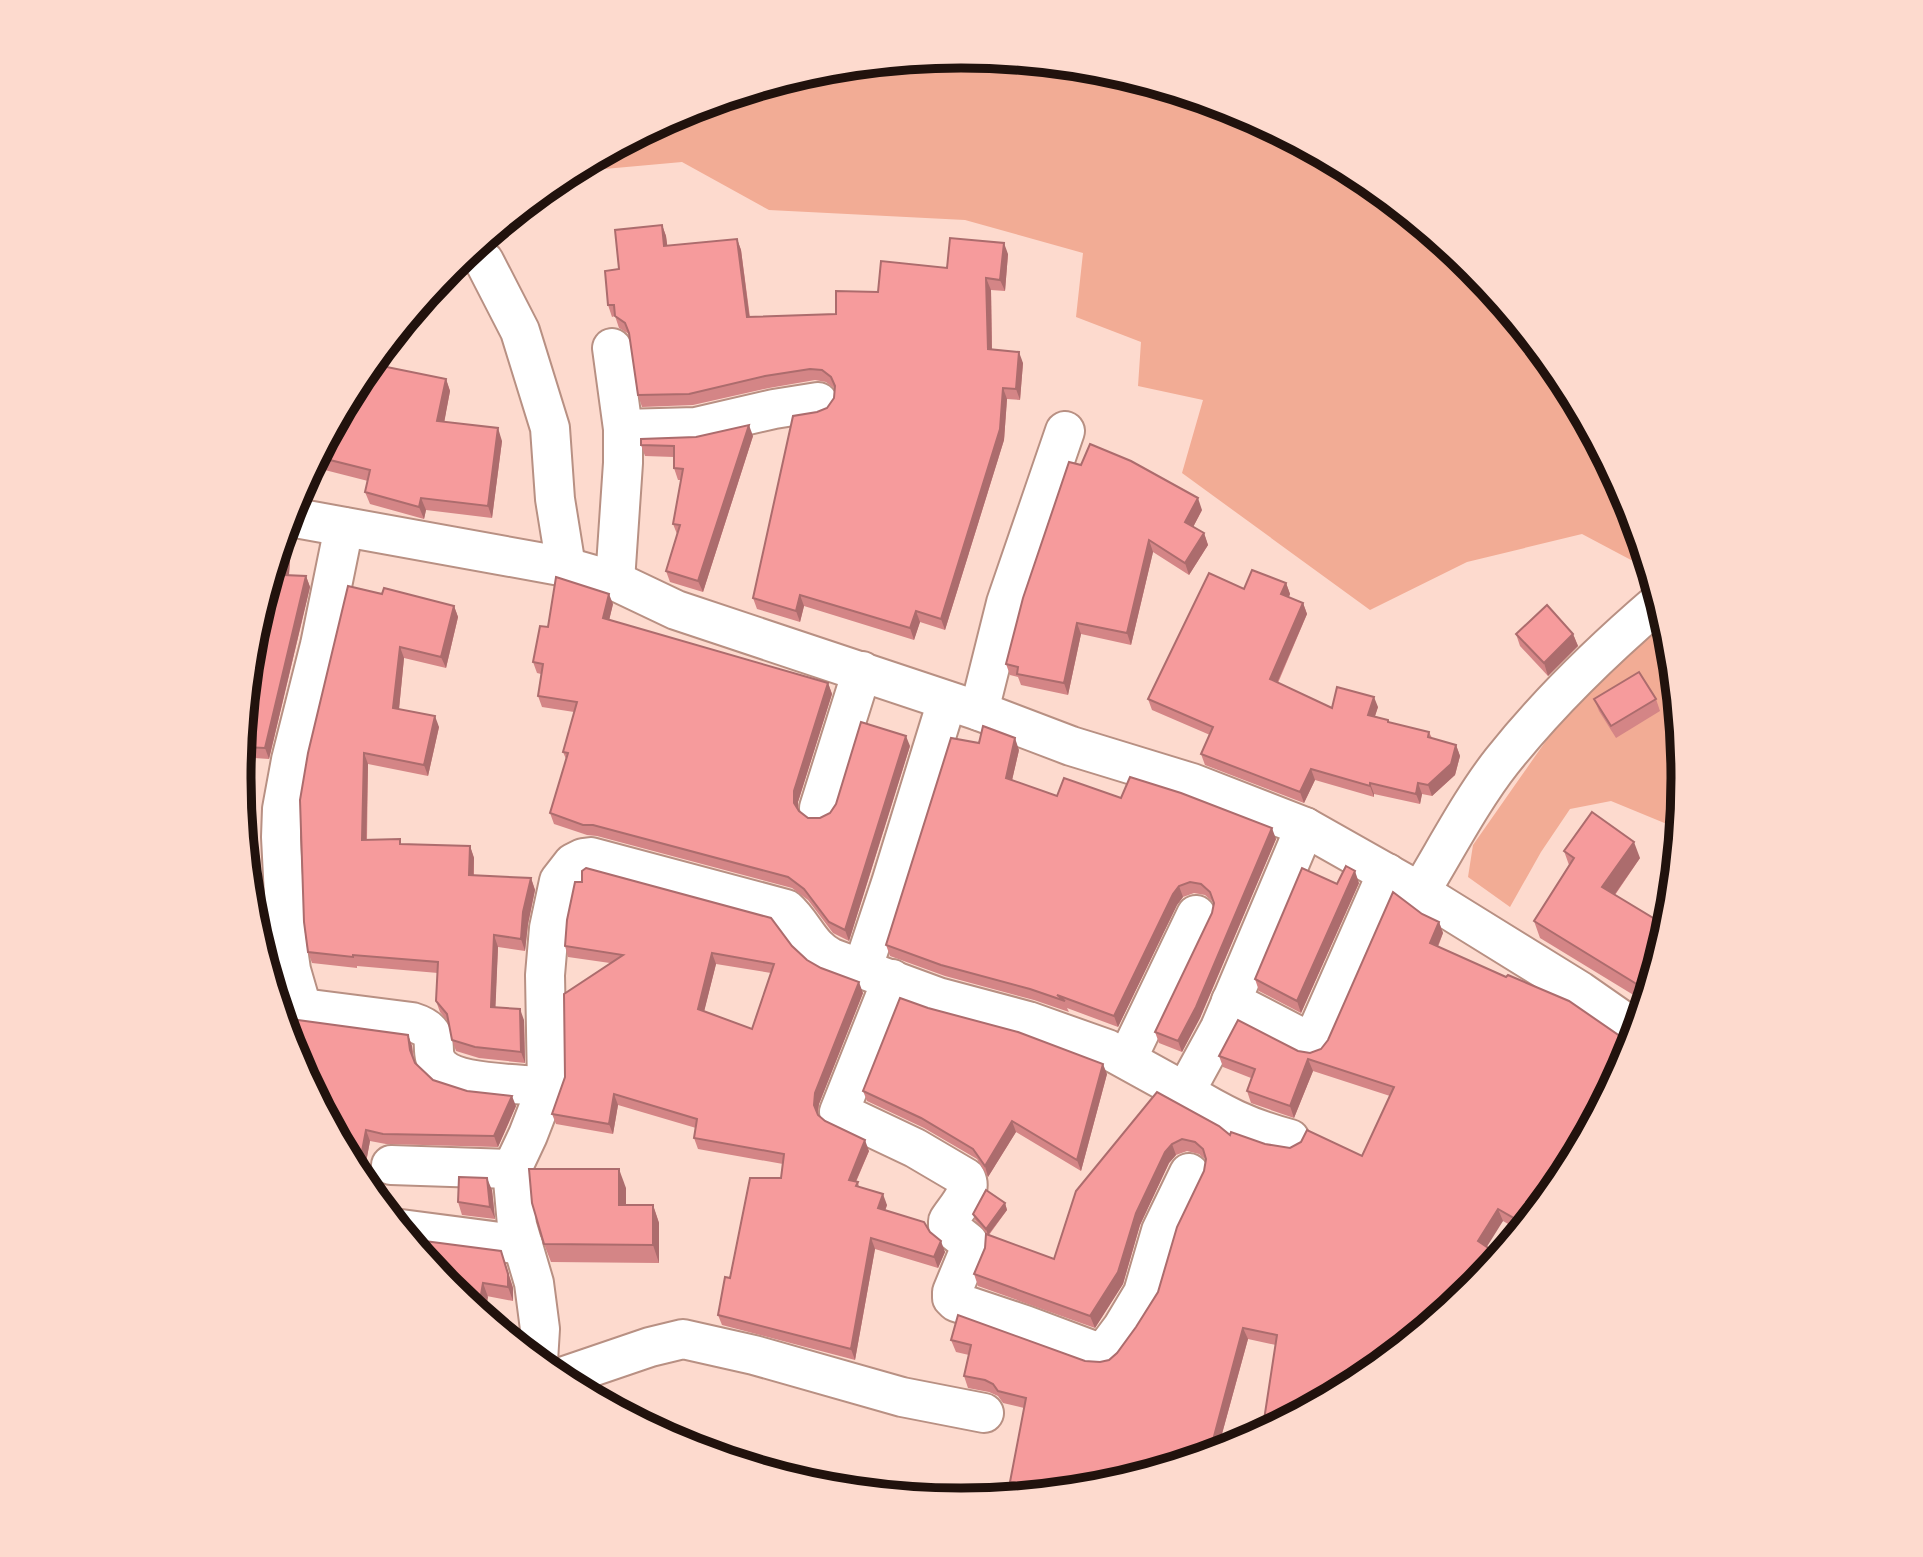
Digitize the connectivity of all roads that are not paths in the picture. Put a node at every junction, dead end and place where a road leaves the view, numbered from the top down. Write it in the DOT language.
graph roads {
  1 [pos="479,257"];
  2 [pos="612,348"];
  3 [pos="818,402"];
  4 [pos="623,429"];
  5 [pos="1065,431"];
  6 [pos="301,519"];
  7 [pos="344,527"];
  8 [pos="566,567"];
  9 [pos="615,581"];
  10 [pos="1651,609"];
  11 [pos="862,671"];
  12 [pos="963,706"];
  13 [pos="819,808"];
  14 [pos="1305,827"];
  15 [pos="1387,873"];
  16 [pos="1420,892"];
  17 [pos="1196,915"];
  18 [pos="877,974"];
  19 [pos="1231,1001"];
  20 [pos="290,1007"];
  21 [pos="1628,1024"];
  22 [pos="1127,1059"];
  23 [pos="547,1086"];
  24 [pos="1185,1092"];
  25 [pos="1290,1139"];
  26 [pos="391,1165"];
  27 [pos="512,1169"];
  28 [pos="1189,1173"];
  29 [pos="414,1231"];
  30 [pos="523,1245"];
  31 [pos="539,1349"];
  32 [pos="573,1373"];
  33 [pos="984,1413"];
  1 -- 8 [label="street"];
  2 -- 4 [label="street"];
  3 -- 4 [label="street"];
  4 -- 9 [label="street"];
  5 -- 12 [label="street"];
  6 -- 7 [label="street"];
  7 -- 8 [label="street"];
  7 -- 20 [label="street"];
  8 -- 9 [label="street"];
  9 -- 11 [label="street"];
  10 -- 16 [label="street"];
  11 -- 12 [label="street"];
  11 -- 13 [label="street"];
  12 -- 14 [label="street"];
  12 -- 18 [label="street"];
  14 -- 15 [label="street"];
  14 -- 19 [label="street"];
  15 -- 16 [label="street"];
  15 -- 19 [label="street"];
  16 -- 21 [label="street"];
  17 -- 22 [label="street"];
  18 -- 22 [label="street"];
  18 -- 23 [label="street"];
  18 -- 28 [label="street"];
  19 -- 24 [label="street"];
  20 -- 23 [label="street"];
  22 -- 24 [label="street"];
  23 -- 27 [label="street"];
  24 -- 25 [label="street"];
  26 -- 27 [label="street"];
  27 -- 30 [label="street"];
  29 -- 30 [label="street"];
  30 -- 31 [label="street"];
  32 -- 33 [label="street"];
}
